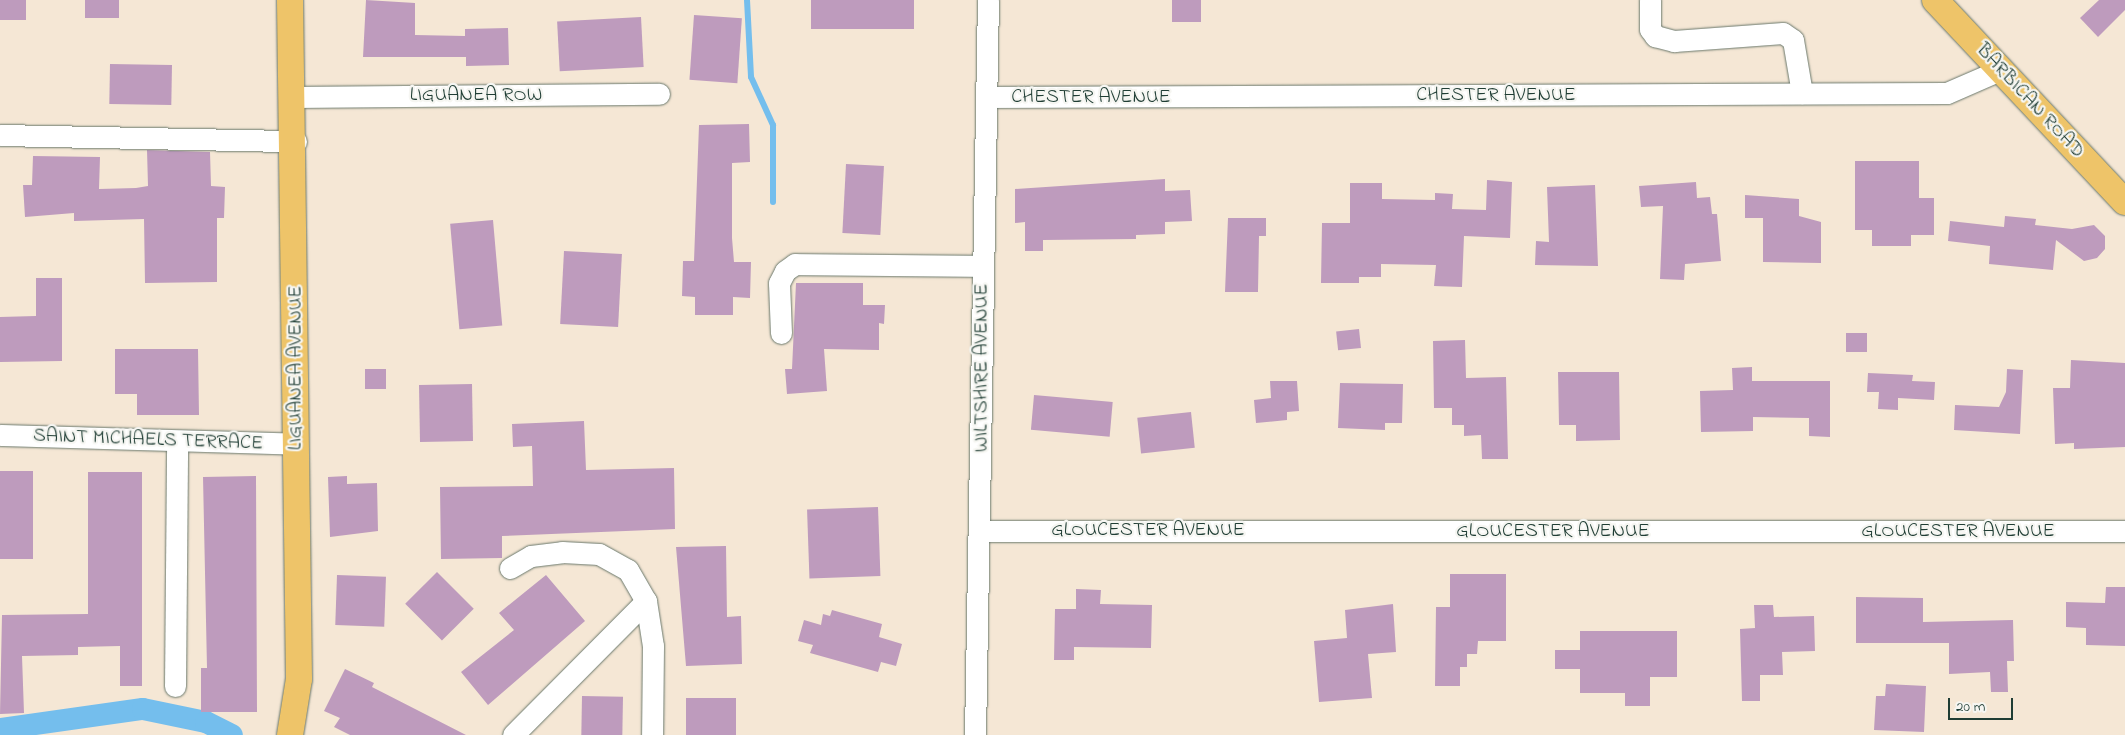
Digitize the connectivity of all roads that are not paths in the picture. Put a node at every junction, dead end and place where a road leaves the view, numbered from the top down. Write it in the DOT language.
graph roads {
  1 [pos="290,0"];
  2 [pos="988,0"];
  3 [pos="1650,0"];
  4 [pos="1935,0"];
  5 [pos="2000,70"];
  6 [pos="1802,92"];
  7 [pos="659,94"];
  8 [pos="293,96"];
  9 [pos="986,97"];
  10 [pos="0,135"];
  11 [pos="296,141"];
  12 [pos="2125,202"];
  13 [pos="983,266"];
  14 [pos="781,333"];
  15 [pos="0,435"];
  16 [pos="176,442"];
  17 [pos="296,444"];
  18 [pos="981,531"];
  19 [pos="2125,531"];
  20 [pos="510,568"];
  21 [pos="646,601"];
  22 [pos="175,686"];
  23 [pos="291,735"];
  24 [pos="513,735"];
  25 [pos="652,735"];
  26 [pos="975,735"];
  1 -- 8 [label="main road, LIGUANEA AVENUE"];
  2 -- 9 [label="street, WILTSHIRE AVENUE"];
  3 -- 6 [label="street"];
  4 -- 5 [label="main road, BARBICAN ROAD"];
  5 -- 6 [label="street, CHESTER AVENUE"];
  5 -- 12 [label="main road, BARBICAN ROAD"];
  6 -- 9 [label="street, CHESTER AVENUE"];
  7 -- 8 [label="street, LIGUANEA ROW"];
  8 -- 11 [label="main road, LIGUANEA AVENUE"];
  9 -- 13 [label="street, WILTSHIRE AVENUE"];
  10 -- 11 [label="street"];
  11 -- 17 [label="main road, LIGUANEA AVENUE"];
  13 -- 14 [label="street"];
  13 -- 18 [label="street, WILTSHIRE AVENUE"];
  15 -- 16 [label="street, SAINT MICHAELS TERRACE"];
  16 -- 17 [label="street, SAINT MICHAELS TERRACE"];
  16 -- 22 [label="street"];
  17 -- 23 [label="main road, LIGUANEA AVENUE"];
  18 -- 19 [label="street, GLOUCESTER AVENUE"];
  18 -- 26 [label="street, WILTSHIRE AVENUE"];
  20 -- 21 [label="street"];
  21 -- 24 [label="street"];
  21 -- 25 [label="street"];
}
